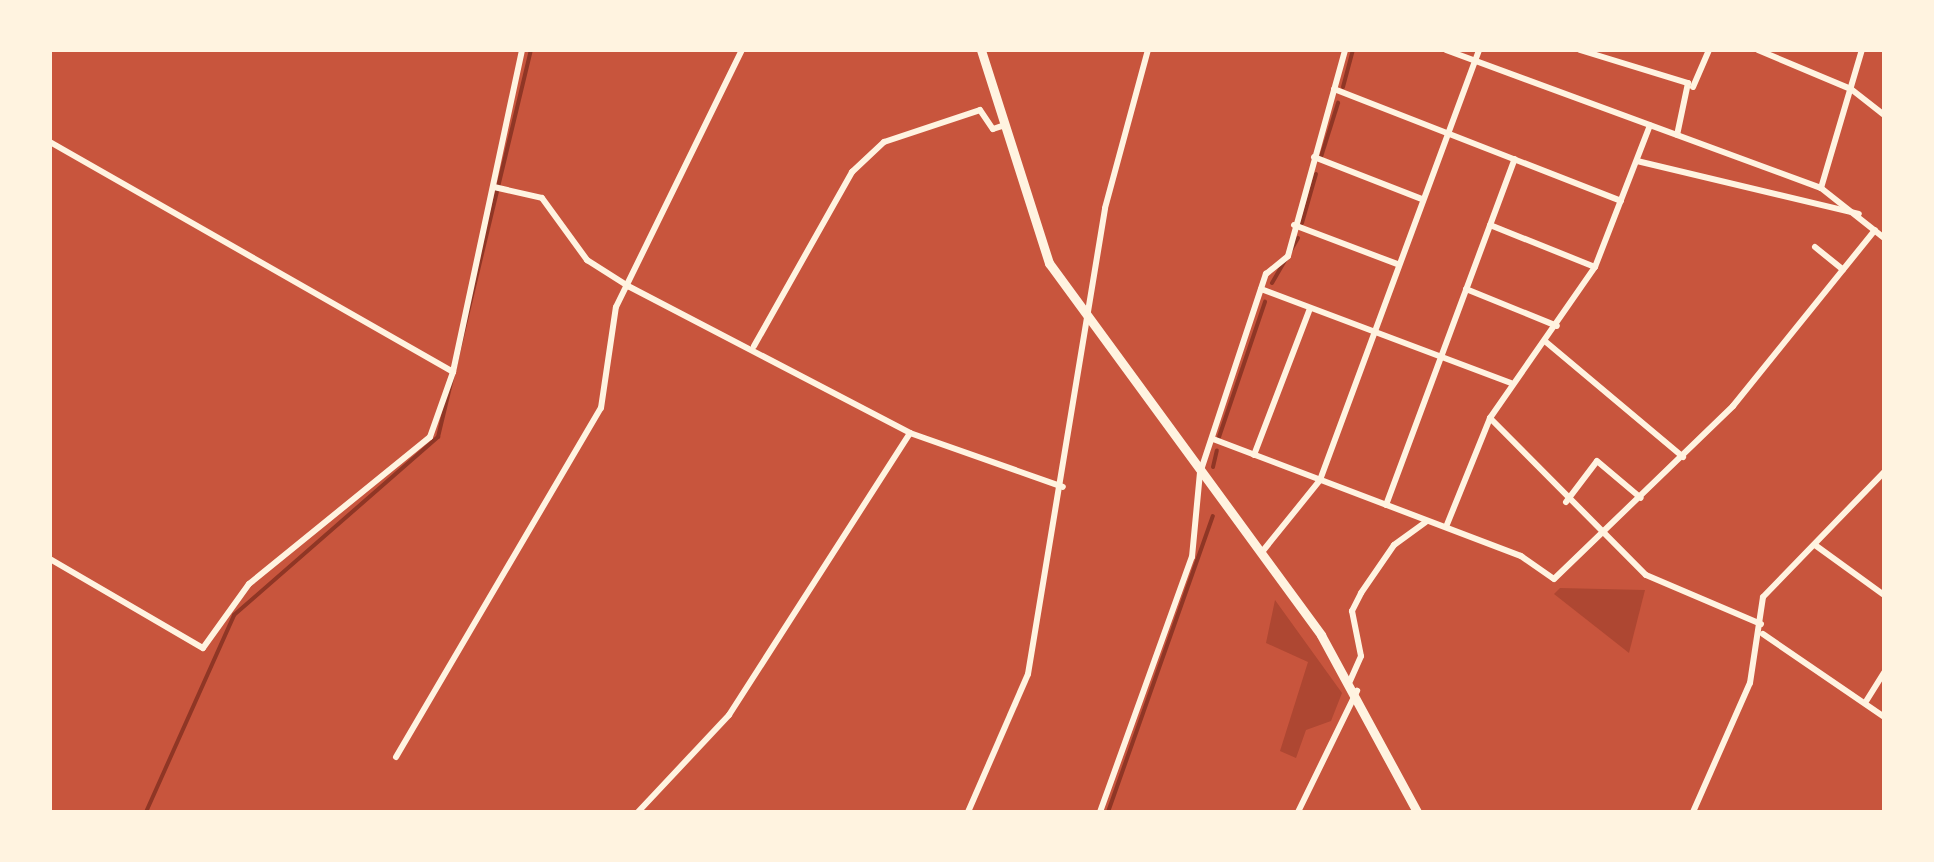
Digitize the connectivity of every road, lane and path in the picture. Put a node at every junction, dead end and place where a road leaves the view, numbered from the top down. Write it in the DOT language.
graph roads {
  1 [pos="522,50"];
  2 [pos="742,50"];
  3 [pos="980,50"];
  4 [pos="1148,50"];
  5 [pos="1345,50"];
  6 [pos="1446,50"];
  7 [pos="1479,50"];
  8 [pos="1580,50"];
  9 [pos="1710,50"];
  10 [pos="1758,50"];
  11 [pos="1862,50"];
  12 [pos="1475,63"];
  13 [pos="1692,87"];
  14 [pos="1334,88"];
  15 [pos="1852,89"];
  16 [pos="1884,116"];
  17 [pos="1650,125"];
  18 [pos="1002,126"];
  19 [pos="1446,134"];
  20 [pos="1677,135"];
  21 [pos="50,142"];
  22 [pos="1314,157"];
  23 [pos="1515,159"];
  24 [pos="1636,161"];
  25 [pos="496,188"];
  26 [pos="1821,188"];
  27 [pos="1422,199"];
  28 [pos="1620,201"];
  29 [pos="1860,214"];
  30 [pos="1294,225"];
  31 [pos="1490,225"];
  32 [pos="1876,230"];
  33 [pos="1884,238"];
  34 [pos="1814,247"];
  35 [pos="1397,264"];
  36 [pos="1595,267"];
  37 [pos="1843,270"];
  38 [pos="628,286"];
  39 [pos="1261,289"];
  40 [pos="1466,289"];
  41 [pos="1310,308"];
  42 [pos="1557,326"];
  43 [pos="1089,330"];
  44 [pos="1373,333"];
  45 [pos="1546,342"];
  46 [pos="754,346"];
  47 [pos="1441,358"];
  48 [pos="453,372"];
  49 [pos="1511,384"];
  50 [pos="1490,418"];
  51 [pos="910,433"];
  52 [pos="1213,439"];
  53 [pos="1254,455"];
  54 [pos="1682,457"];
  55 [pos="1884,472"];
  56 [pos="1200,473"];
  57 [pos="1320,480"];
  58 [pos="1063,487"];
  59 [pos="1641,498"];
  60 [pos="1566,502"];
  61 [pos="1386,505"];
  62 [pos="1427,521"];
  63 [pos="1446,527"];
  64 [pos="1598,536"];
  65 [pos="1816,545"];
  66 [pos="1262,552"];
  67 [pos="50,559"];
  68 [pos="1884,594"];
  69 [pos="1761,624"];
  70 [pos="1762,634"];
  71 [pos="1884,673"];
  72 [pos="1350,681"];
  73 [pos="1357,692"];
  74 [pos="1865,703"];
  75 [pos="1884,717"];
  76 [pos="396,757"];
  77 [pos="638,812"];
  78 [pos="968,812"];
  79 [pos="1100,812"];
  80 [pos="1298,812"];
  81 [pos="1417,812"];
  82 [pos="1693,812"];
  1 -- 25 [label="street"];
  2 -- 38 [label="street"];
  3 -- 18 [label="main road"];
  4 -- 43 [label="street"];
  5 -- 14 [label="street"];
  6 -- 12 [label="street"];
  7 -- 12 [label="street"];
  8 -- 13 [label="street"];
  9 -- 13 [label="street"];
  10 -- 15 [label="street"];
  11 -- 15 [label="street"];
  12 -- 17 [label="street"];
  12 -- 19 [label="street"];
  13 -- 20 [label="street"];
  14 -- 19 [label="street"];
  14 -- 22 [label="street"];
  15 -- 16 [label="street"];
  15 -- 26 [label="street"];
  17 -- 20 [label="street"];
  17 -- 24 [label="street"];
  18 -- 43 [label="main road"];
  18 -- 46 [label="street"];
  19 -- 23 [label="street"];
  19 -- 27 [label="street"];
  20 -- 26 [label="street"];
  21 -- 48 [label="street"];
  22 -- 27 [label="street"];
  22 -- 30 [label="street"];
  23 -- 28 [label="street"];
  23 -- 31 [label="street"];
  24 -- 28 [label="street"];
  24 -- 29 [label="street"];
  25 -- 38 [label="street"];
  25 -- 48 [label="street"];
  26 -- 29 [label="street"];
  27 -- 35 [label="street"];
  28 -- 36 [label="street"];
  29 -- 32 [label="street"];
  30 -- 35 [label="street"];
  30 -- 39 [label="street"];
  31 -- 36 [label="street"];
  31 -- 40 [label="street"];
  32 -- 33 [label="street"];
  32 -- 37 [label="street"];
  34 -- 37 [label="street"];
  35 -- 44 [label="street"];
  36 -- 42 [label="street"];
  37 -- 54 [label="street"];
  38 -- 46 [label="street"];
  38 -- 76 [label="street"];
  39 -- 41 [label="street"];
  39 -- 52 [label="street"];
  40 -- 42 [label="street"];
  40 -- 47 [label="street"];
  41 -- 44 [label="street"];
  41 -- 53 [label="street"];
  42 -- 45 [label="street"];
  43 -- 56 [label="main road"];
  43 -- 58 [label="street"];
  44 -- 47 [label="street"];
  44 -- 57 [label="street"];
  45 -- 49 [label="street"];
  45 -- 54 [label="street"];
  46 -- 51 [label="street"];
  47 -- 49 [label="street"];
  47 -- 61 [label="street"];
  48 -- 67 [label="street"];
  49 -- 50 [label="street"];
  50 -- 60 [label="street"];
  50 -- 63 [label="street"];
  51 -- 58 [label="street"];
  51 -- 77 [label="street"];
  52 -- 53 [label="street"];
  52 -- 56 [label="street"];
  53 -- 57 [label="street"];
  54 -- 59 [label="street"];
  55 -- 65 [label="street"];
  56 -- 66 [label="main road"];
  56 -- 79 [label="street"];
  57 -- 61 [label="street"];
  57 -- 66 [label="street"];
  58 -- 78 [label="street"];
  59 -- 60 [label="street"];
  59 -- 64 [label="street"];
  60 -- 64 [label="street"];
  61 -- 62 [label="street"];
  62 -- 63 [label="street"];
  62 -- 72 [label="street"];
  63 -- 64 [label="street"];
  64 -- 69 [label="street"];
  65 -- 68 [label="street"];
  65 -- 69 [label="street"];
  66 -- 72 [label="main road"];
  69 -- 70 [label="street"];
  70 -- 74 [label="street"];
  70 -- 82 [label="street"];
  71 -- 74 [label="street"];
  72 -- 73 [label="main road"];
  73 -- 80 [label="street"];
  73 -- 81 [label="main road"];
  74 -- 75 [label="street"];
}
